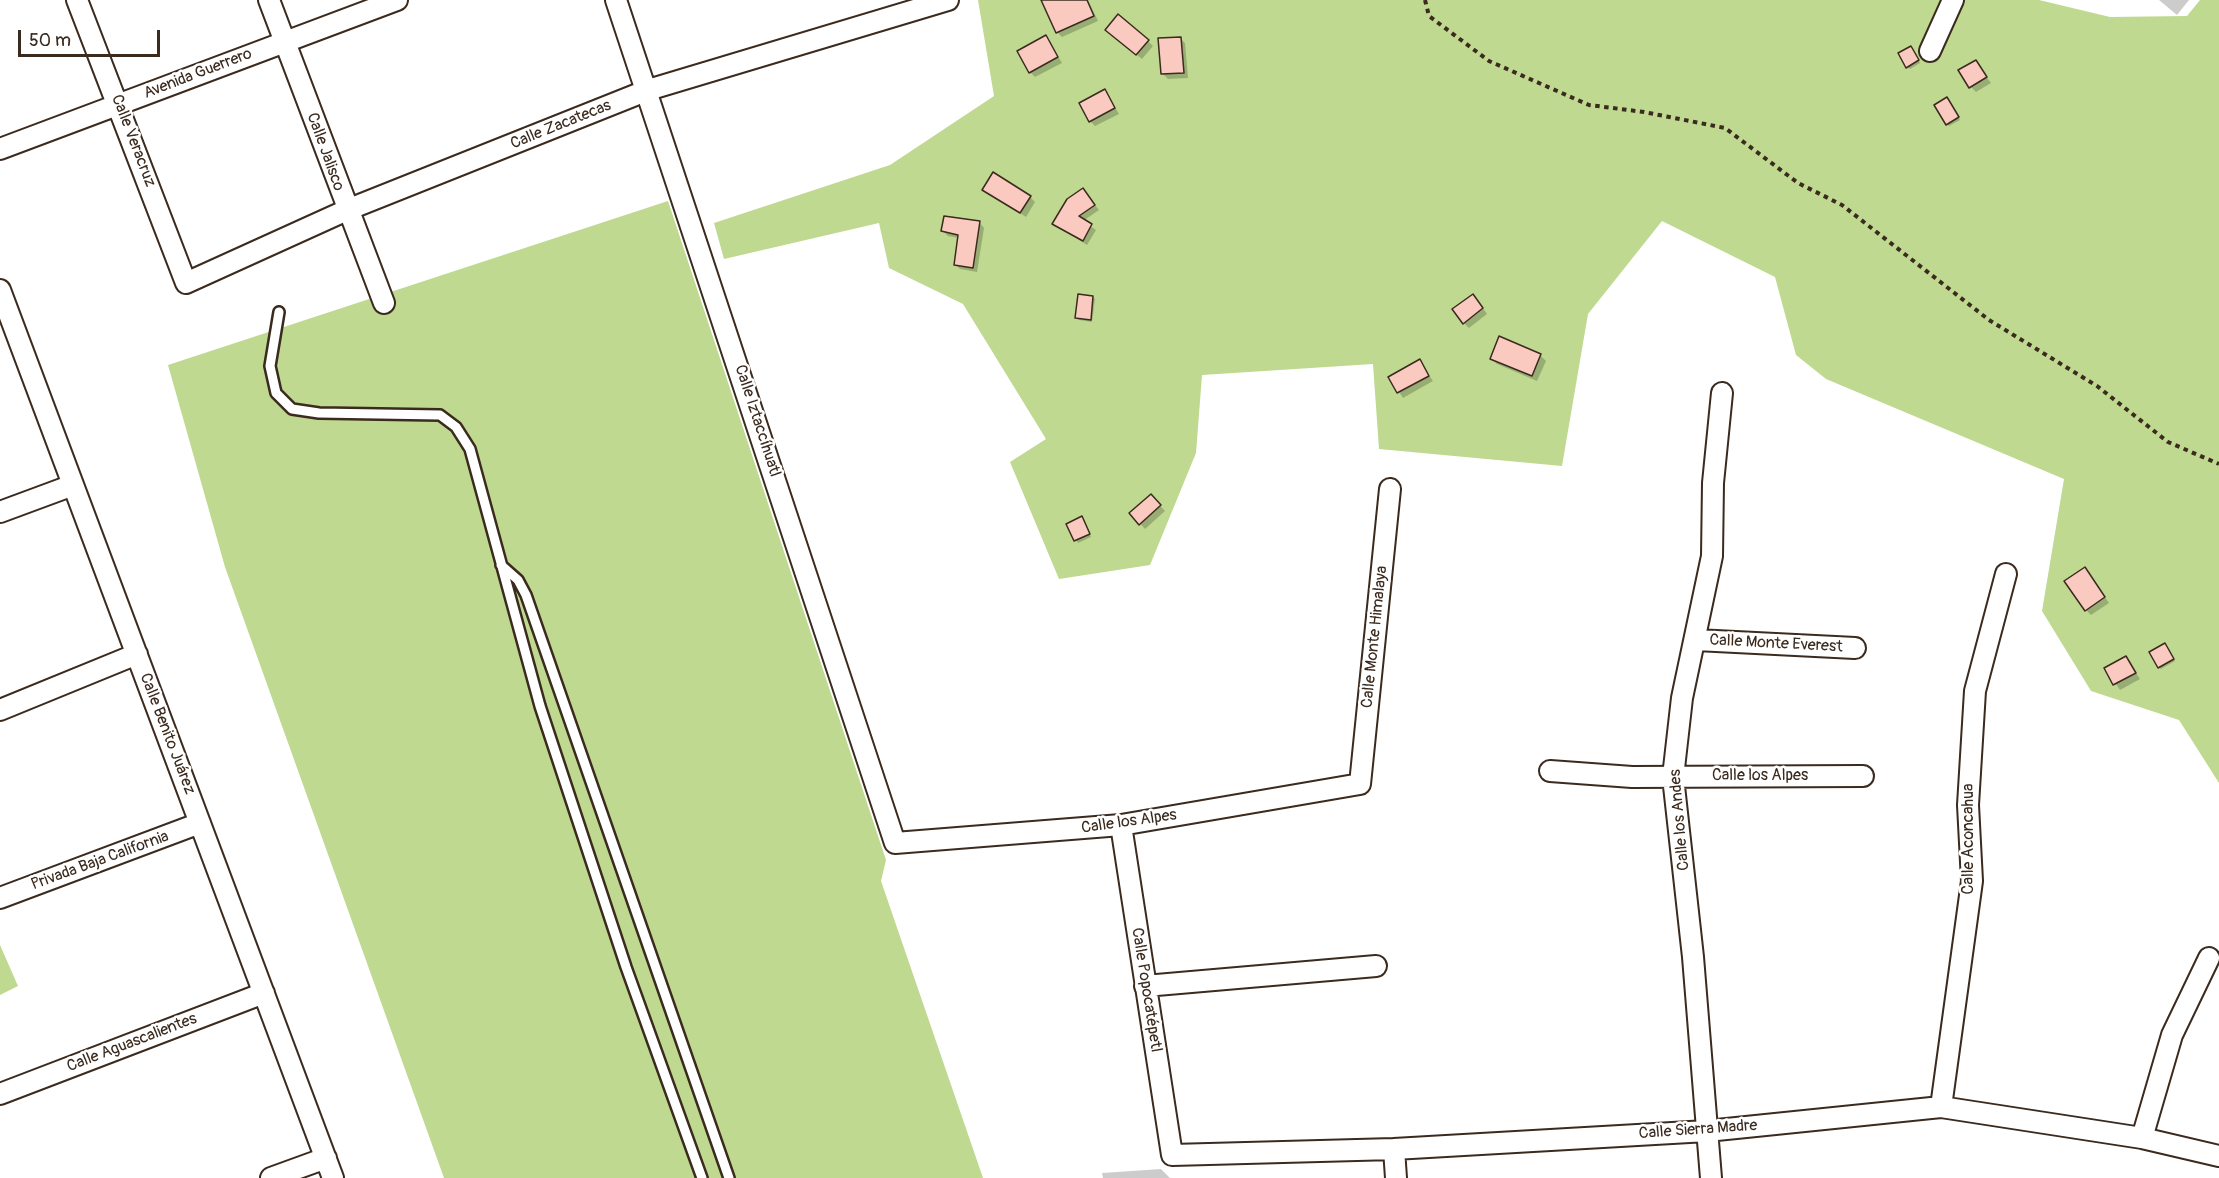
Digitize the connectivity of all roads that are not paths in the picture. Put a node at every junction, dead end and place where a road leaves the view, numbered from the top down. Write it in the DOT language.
graph roads {
  1 [pos="77,0"];
  2 [pos="269,0"];
  3 [pos="397,0"];
  4 [pos="616,0"];
  5 [pos="948,0"];
  6 [pos="1953,0"];
  7 [pos="284,42"];
  8 [pos="1930,51"];
  9 [pos="648,90"];
  10 [pos="119,104"];
  11 [pos="0,149"];
  12 [pos="346,210"];
  13 [pos="186,283"];
  14 [pos="0,290"];
  15 [pos="384,303"];
  16 [pos="279,312"];
  17 [pos="8,335"];
  18 [pos="1722,393"];
  19 [pos="73,485"];
  20 [pos="1390,489"];
  21 [pos="0,512"];
  22 [pos="501,565"];
  23 [pos="2006,574"];
  24 [pos="1696,640"];
  25 [pos="1855,648"];
  26 [pos="136,654"];
  27 [pos="0,710"];
  28 [pos="1550,771"];
  29 [pos="1863,776"];
  30 [pos="1674,777"];
  31 [pos="1360,784"];
  32 [pos="200,823"];
  33 [pos="1121,825"];
  34 [pos="895,843"];
  35 [pos="0,898"];
  36 [pos="2209,958"];
  37 [pos="1376,966"];
  38 [pos="1145,986"];
  39 [pos="264,993"];
  40 [pos="0,1094"];
  41 [pos="1941,1107"];
  42 [pos="1707,1131"];
  43 [pos="2142,1138"];
  44 [pos="1394,1149"];
  45 [pos="1172,1155"];
  46 [pos="2219,1156"];
  47 [pos="326,1158"];
  48 [pos="271,1178"];
  49 [pos="333,1178"];
  50 [pos="702,1178"];
  51 [pos="729,1178"];
  52 [pos="1396,1178"];
  53 [pos="1711,1178"];
  1 -- 10 [label="street, Calle Veracruz"];
  2 -- 7 [label="street, Calle Jalisco"];
  3 -- 7 [label="street, Avenida Guerrero"];
  4 -- 9 [label="street, Calle Iztaccíhuatl"];
  5 -- 9 [label="street, Calle Zacatecas"];
  6 -- 8 [label="street"];
  7 -- 10 [label="street, Avenida Guerrero"];
  7 -- 12 [label="street, Calle Jalisco"];
  9 -- 12 [label="street, Calle Zacatecas"];
  9 -- 34 [label="street, Calle Iztaccíhuatl"];
  10 -- 11 [label="street, Avenida Guerrero"];
  10 -- 13 [label="street, Calle Veracruz"];
  12 -- 13 [label="street, Calle Zacatecas"];
  12 -- 15 [label="street, Calle Jalisco"];
  14 -- 17 [label="street, Calle Benito Juárez"];
  16 -- 22 [label="lane"];
  17 -- 19 [label="street, Calle Benito Juárez"];
  18 -- 24 [label="street, Calle los Andes"];
  19 -- 21 [label="street"];
  19 -- 26 [label="street, Calle Benito Juárez"];
  20 -- 31 [label="street, Calle Monte Himalaya"];
  22 -- 50 [label="lane"];
  22 -- 51 [label="lane"];
  23 -- 41 [label="street, Calle Aconcahua"];
  24 -- 25 [label="street, Calle Monte Everest"];
  24 -- 30 [label="street, Calle los Andes"];
  26 -- 27 [label="street"];
  26 -- 32 [label="street, Calle Benito Juárez"];
  28 -- 30 [label="street, Calle los Alpes"];
  29 -- 30 [label="street, Calle los Alpes"];
  30 -- 42 [label="street, Calle los Andes"];
  31 -- 33 [label="street, Calle los Alpes"];
  32 -- 35 [label="street, Privada Baja California"];
  32 -- 39 [label="street, Calle Benito Juárez"];
  33 -- 34 [label="street, Calle los Alpes"];
  33 -- 38 [label="street, Calle Popocatépetl"];
  36 -- 43 [label="street"];
  37 -- 38 [label="street"];
  38 -- 45 [label="street, Calle Popocatépetl"];
  39 -- 40 [label="street, Calle Aguascalientes"];
  39 -- 47 [label="street, Calle Benito Juárez"];
  41 -- 42 [label="street, Calle Sierra Madre"];
  41 -- 43 [label="street, Calle Sierra Madre"];
  42 -- 44 [label="street, Calle Sierra Madre"];
  42 -- 53 [label="street, Calle los Andes"];
  43 -- 46 [label="street, Calle Sierra Madre"];
  44 -- 45 [label="street, Calle Sierra Madre"];
  44 -- 52 [label="street"];
  47 -- 48 [label="street"];
  47 -- 49 [label="street, Calle Benito Juárez"];
}
